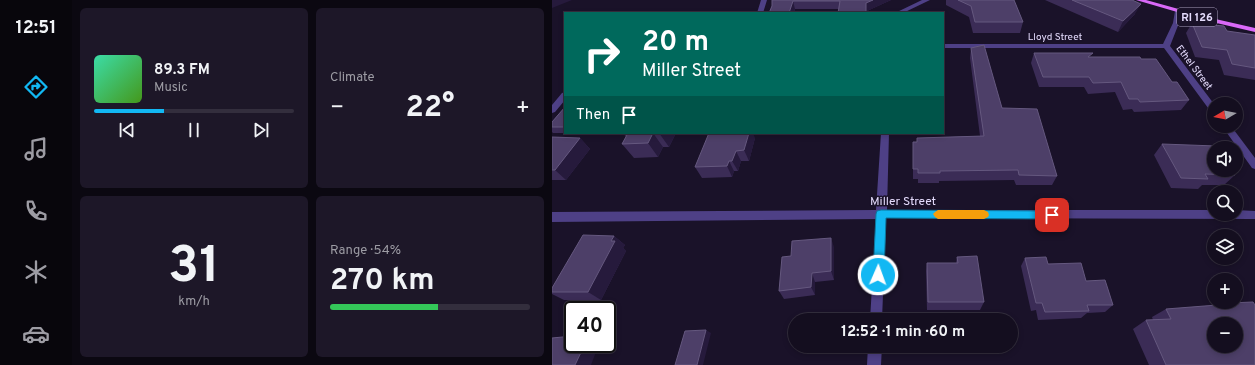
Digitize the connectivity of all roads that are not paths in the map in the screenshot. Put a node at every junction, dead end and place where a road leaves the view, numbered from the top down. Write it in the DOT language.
graph roads {
  1 [pos="764,0"];
  2 [pos="927,0"];
  3 [pos="1139,0"];
  4 [pos="760,12"];
  5 [pos="900,12"];
  6 [pos="1177,12"];
  7 [pos="1255,30"];
  8 [pos="944,46"];
  9 [pos="1166,46"];
  10 [pos="564,96"];
  11 [pos="1207,101"];
  12 [pos="552,110"];
  13 [pos="1231,133"];
  14 [pos="885,134"];
  15 [pos="1255,165"];
  16 [pos="881,214"];
  17 [pos="1255,215"];
  18 [pos="552,217"];
  19 [pos="876,313"];
  20 [pos="875,353"];
  21 [pos="874,365"];
  1 -- 4 [label="street"];
  2 -- 5 [label="street"];
  3 -- 6 [label="main road, RI 126"];
  6 -- 7 [label="main road, RI 126"];
  6 -- 9 [label="street, Ethel Street"];
  8 -- 9 [label="street, Lloyd Street"];
  9 -- 11 [label="street, Ethel Street"];
  10 -- 12 [label="street"];
  13 -- 15 [label="street"];
  14 -- 16 [label="street"];
  16 -- 17 [label="street, Miller Street"];
  16 -- 18 [label="street, Miller Street"];
  16 -- 19 [label="street"];
  20 -- 21 [label="street"];
}
